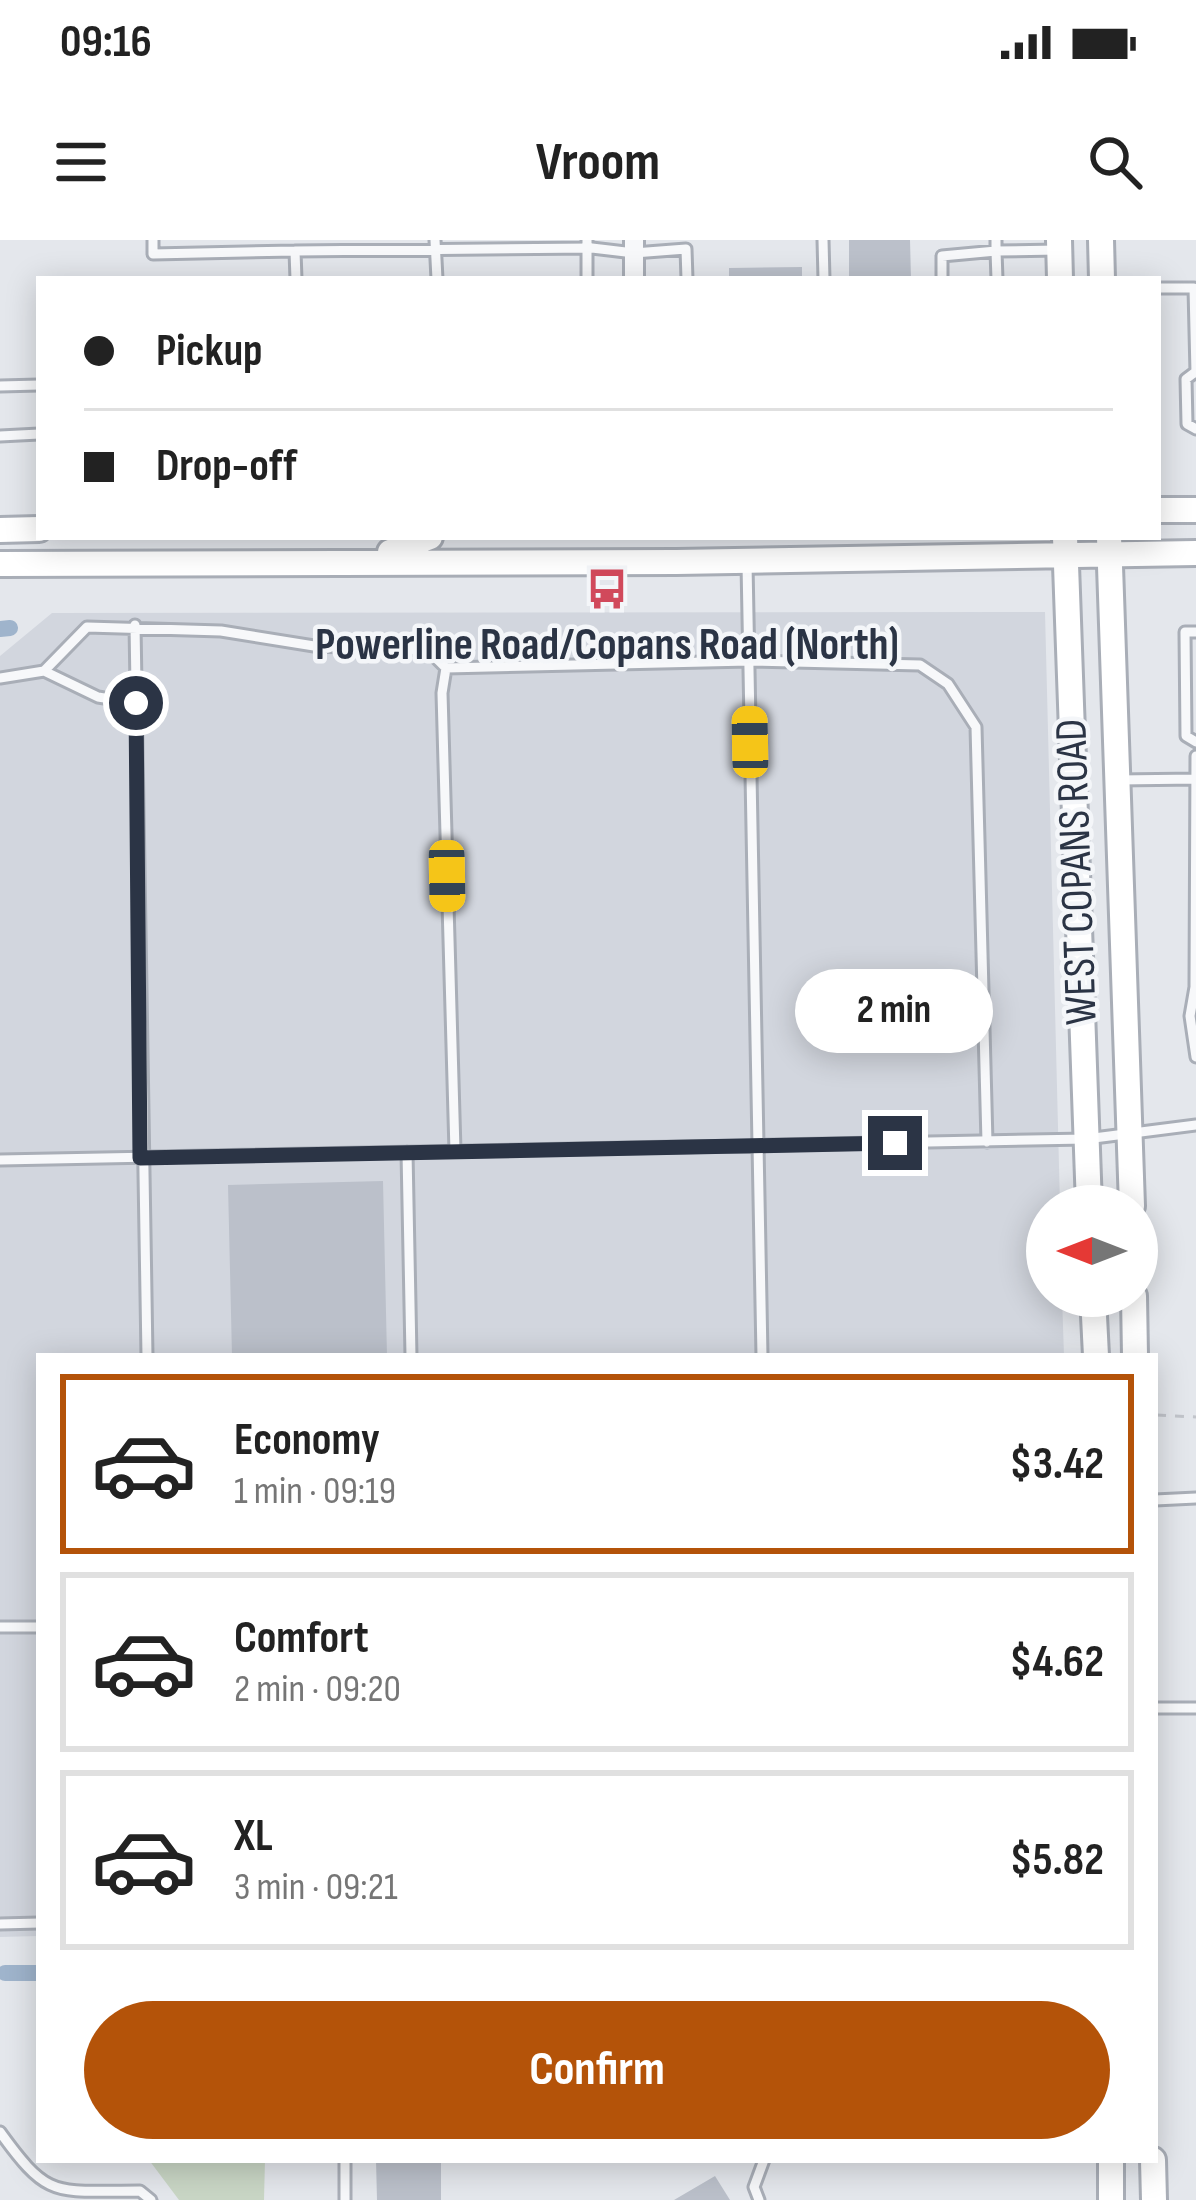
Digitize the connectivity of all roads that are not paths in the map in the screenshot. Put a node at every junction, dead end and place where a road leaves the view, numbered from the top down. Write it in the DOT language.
graph roads {
  1 [pos="153,240"];
  2 [pos="823,240"];
  3 [pos="1101,240"];
  4 [pos="587,244"];
  5 [pos="435,245"];
  6 [pos="686,245"];
  7 [pos="996,245"];
  8 [pos="1059,245"];
  9 [pos="634,246"];
  10 [pos="295,251"];
  11 [pos="296,276"];
  12 [pos="437,276"];
  13 [pos="587,276"];
  14 [pos="686,276"];
  15 [pos="824,276"];
  16 [pos="942,276"];
  17 [pos="997,276"];
  18 [pos="1060,276"];
  19 [pos="1102,276"];
  20 [pos="1161,288"];
  21 [pos="1195,373"];
  22 [pos="36,385"];
  23 [pos="0,386"];
  24 [pos="1196,429"];
  25 [pos="36,434"];
  26 [pos="0,436"];
  27 [pos="1161,510"];
  28 [pos="1196,510"];
  29 [pos="36,529"];
  30 [pos="0,530"];
  31 [pos="421,540"];
  32 [pos="1065,545"];
  33 [pos="1109,546"];
  34 [pos="1196,553"];
  35 [pos="358,560"];
  36 [pos="747,561"];
  37 [pos="0,564"];
  38 [pos="135,626"];
  39 [pos="1196,632"];
  40 [pos="748,661"];
  41 [pos="446,668"];
  42 [pos="44,671"];
  43 [pos="1191,674"];
  44 [pos="0,678"];
  45 [pos="136,703"];
  46 [pos="1196,742"];
  47 [pos="1196,755"];
  48 [pos="1195,779"];
  49 [pos="1118,780"];
  50 [pos="1194,1045"];
  51 [pos="1196,1058"];
  52 [pos="1196,1125"];
  53 [pos="1130,1132"];
  54 [pos="1086,1139"];
  55 [pos="987,1142"];
  56 [pos="758,1145"];
  57 [pos="454,1151"];
  58 [pos="407,1152"];
  59 [pos="140,1158"];
  60 [pos="0,1160"];
  61 [pos="1088,1185"];
  62 [pos="1131,1185"];
  63 [pos="1094,1317"];
  64 [pos="1134,1317"];
  65 [pos="147,1353"];
  66 [pos="411,1353"];
  67 [pos="762,1353"];
  68 [pos="1096,1353"];
  69 [pos="1135,1353"];
  70 [pos="1196,1498"];
  71 [pos="1158,1500"];
  72 [pos="0,1627"];
  73 [pos="36,1627"];
  74 [pos="1158,1708"];
  75 [pos="1196,1708"];
  76 [pos="36,1923"];
  77 [pos="0,1924"];
  78 [pos="0,2132"];
  79 [pos="345,2163"];
  80 [pos="763,2163"];
  81 [pos="1111,2163"];
  82 [pos="1153,2163"];
  83 [pos="151,2200"];
  84 [pos="345,2200"];
  85 [pos="760,2200"];
  86 [pos="1112,2200"];
  87 [pos="1154,2200"];
  1 -- 10 [label="lane"];
  2 -- 15 [label="lane"];
  3 -- 19 [label="main road"];
  4 -- 5 [label="lane"];
  4 -- 9 [label="lane"];
  4 -- 13 [label="lane"];
  5 -- 10 [label="lane"];
  5 -- 12 [label="lane"];
  6 -- 9 [label="lane"];
  6 -- 14 [label="lane"];
  7 -- 8 [label="lane"];
  7 -- 16 [label="lane"];
  7 -- 17 [label="lane"];
  8 -- 18 [label="main road"];
  10 -- 11 [label="lane"];
  20 -- 21 [label="lane"];
  21 -- 24 [label="lane"];
  22 -- 23 [label="lane"];
  25 -- 26 [label="lane"];
  27 -- 28 [label="main road"];
  29 -- 30 [label="main road"];
  31 -- 35 [label="main road"];
  32 -- 33 [label="main road"];
  32 -- 36 [label="main road"];
  32 -- 54 [label="main road, WEST COPANS ROAD"];
  33 -- 34 [label="main road"];
  33 -- 49 [label="main road, WEST COPANS ROAD"];
  35 -- 36 [label="main road"];
  35 -- 37 [label="main road"];
  36 -- 40 [label="lane"];
  38 -- 41 [label="lane"];
  38 -- 42 [label="lane"];
  38 -- 45 [label="lane"];
  39 -- 43 [label="lane"];
  40 -- 41 [label="lane"];
  40 -- 55 [label="lane"];
  40 -- 56 [label="lane"];
  41 -- 57 [label="lane"];
  42 -- 44 [label="lane"];
  42 -- 45 [label="lane"];
  43 -- 46 [label="lane"];
  45 -- 59 [label="lane"];
  47 -- 48 [label="lane"];
  48 -- 49 [label="lane"];
  48 -- 50 [label="lane"];
  49 -- 53 [label="main road, WEST COPANS ROAD"];
  50 -- 51 [label="lane"];
  52 -- 53 [label="lane"];
  53 -- 54 [label="lane"];
  53 -- 62 [label="main road, WEST COPANS ROAD"];
  54 -- 55 [label="lane"];
  54 -- 61 [label="main road, WEST COPANS ROAD"];
  55 -- 56 [label="lane"];
  56 -- 57 [label="lane"];
  56 -- 67 [label="lane"];
  57 -- 58 [label="lane"];
  58 -- 59 [label="lane"];
  58 -- 66 [label="lane"];
  59 -- 60 [label="lane"];
  59 -- 65 [label="lane"];
  63 -- 68 [label="main road"];
  64 -- 69 [label="main road"];
  70 -- 71 [label="lane"];
  72 -- 73 [label="lane"];
  74 -- 75 [label="lane"];
  76 -- 77 [label="lane"];
  78 -- 83 [label="lane"];
  79 -- 84 [label="lane"];
  80 -- 85 [label="lane"];
  81 -- 86 [label="main road"];
  82 -- 87 [label="main road"];
}
